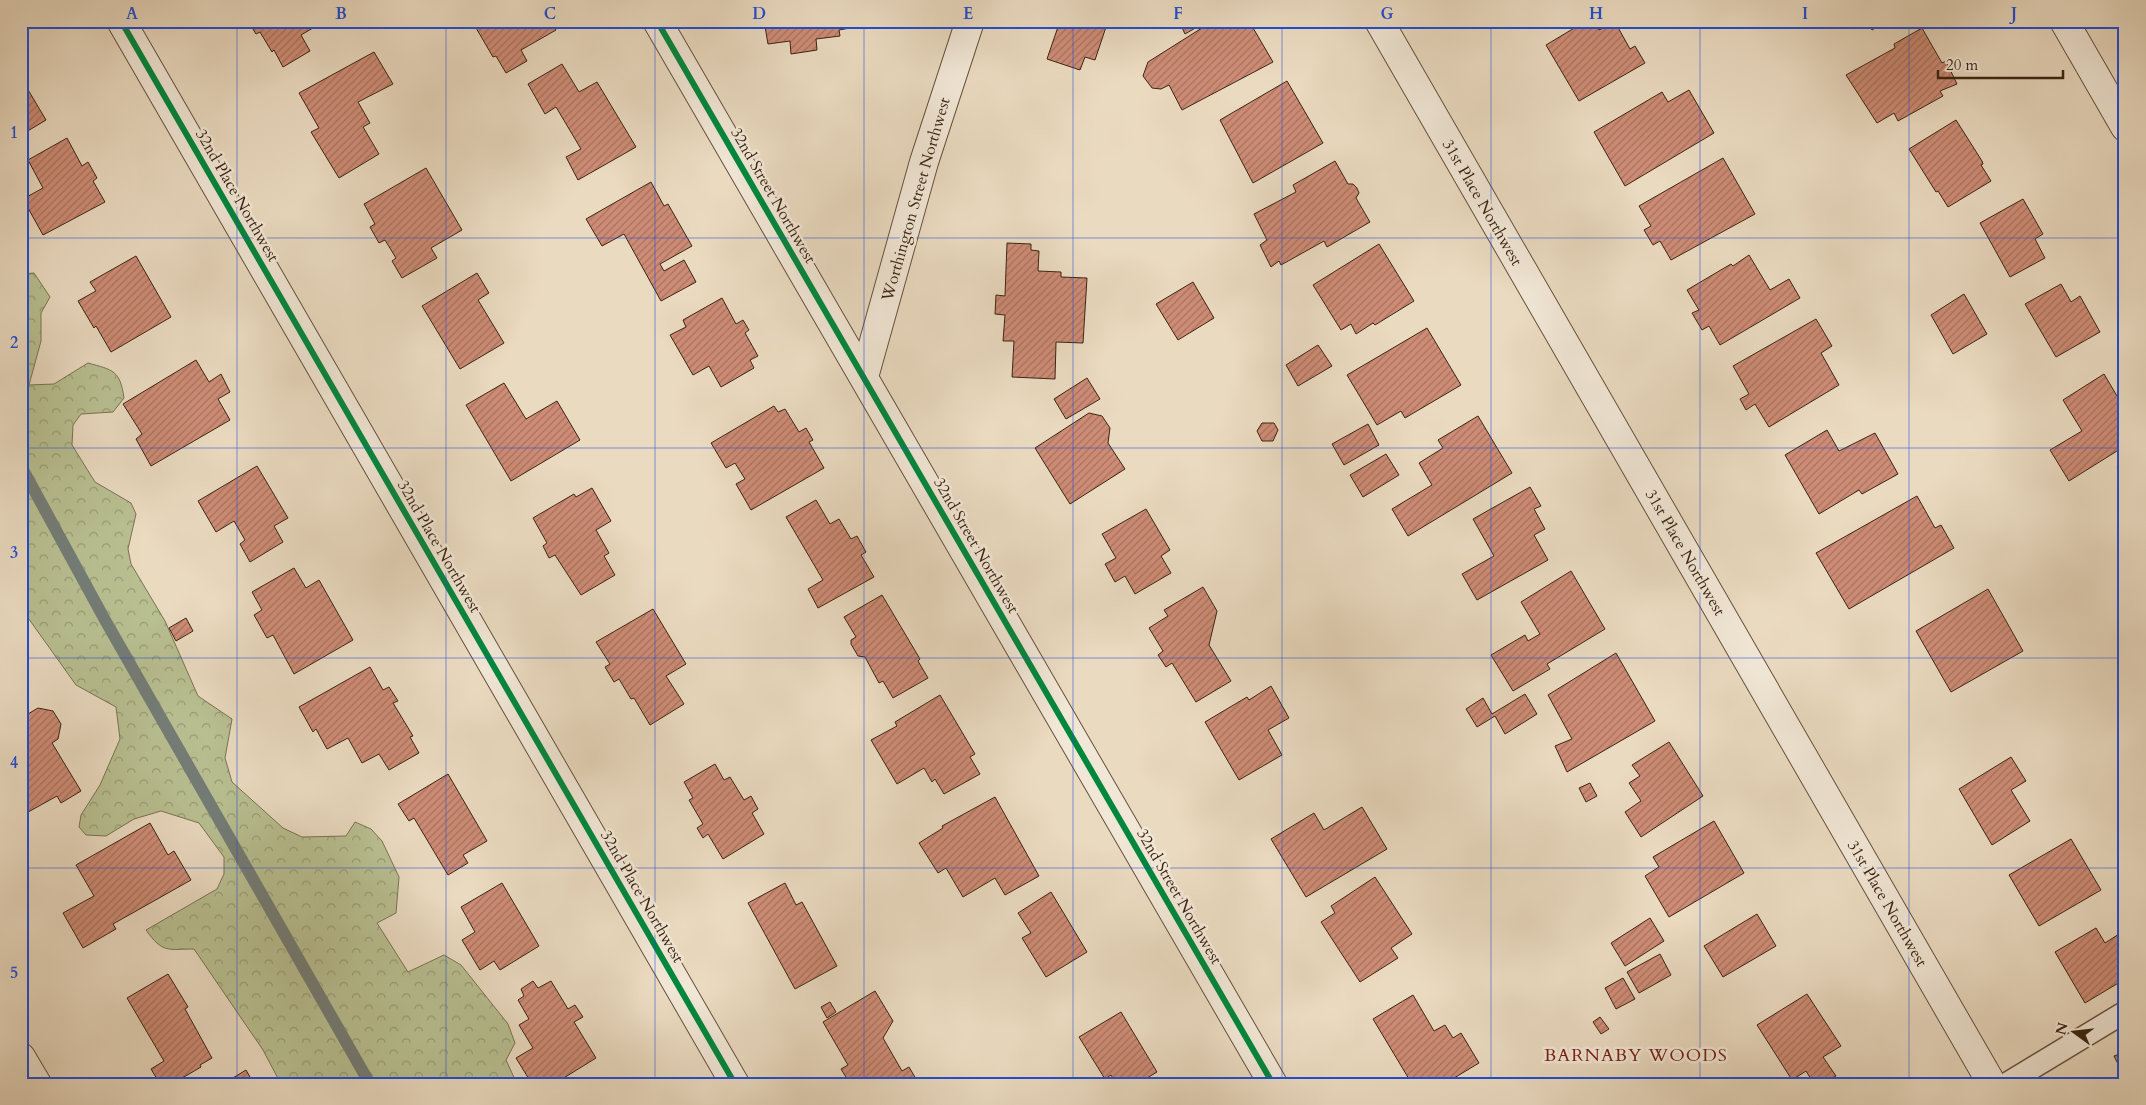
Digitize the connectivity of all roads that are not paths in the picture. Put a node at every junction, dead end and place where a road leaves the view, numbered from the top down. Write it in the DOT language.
graph roads {
  1 [pos="121,21"];
  2 [pos="657,21"];
  3 [pos="970,21"];
  4 [pos="1379,21"];
  5 [pos="2064,21"];
  6 [pos="2125,127"];
  7 [pos="864,377"];
  8 [pos="2125,1012"];
  9 [pos="21,1056"];
  10 [pos="37,1084"];
  11 [pos="735,1084"];
  12 [pos="1273,1084"];
  13 [pos="1992,1084"];
  14 [pos="2006,1084"];
  1 -- 11 [label="street, 32nd Place Northwest"];
  2 -- 7 [label="street, 32nd Street Northwest"];
  3 -- 7 [label="street, Worthington Street Northwest"];
  4 -- 13 [label="street, 31st Place Northwest"];
  5 -- 6 [label="street"];
  7 -- 12 [label="street, 32nd Street Northwest"];
  8 -- 14 [label="lane"];
  9 -- 10 [label="street"];
}
